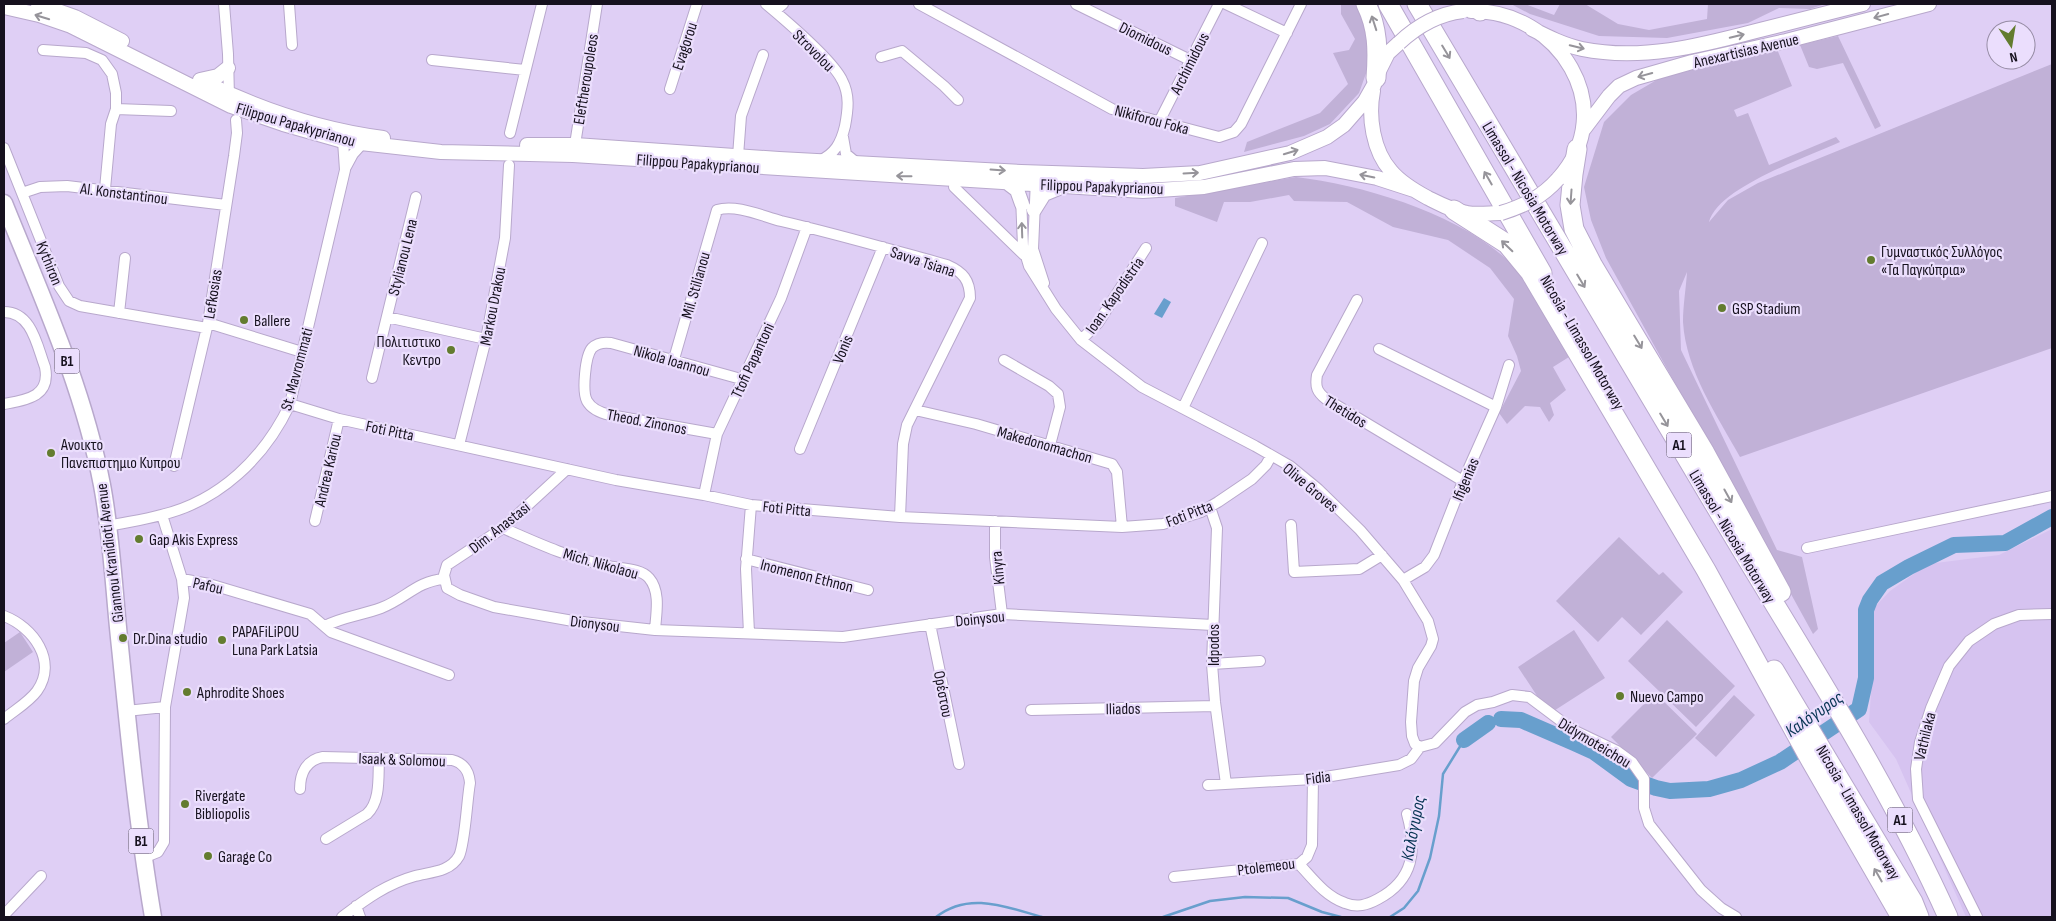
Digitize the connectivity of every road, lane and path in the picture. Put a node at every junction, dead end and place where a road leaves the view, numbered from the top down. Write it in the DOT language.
graph roads {
  1 [pos="38,4"];
  2 [pos="224,4"];
  3 [pos="289,4"];
  4 [pos="542,4"];
  5 [pos="597,4"];
  6 [pos="697,4"];
  7 [pos="766,4"];
  8 [pos="783,4"];
  9 [pos="919,4"];
  10 [pos="1076,4"];
  11 [pos="1219,4"];
  12 [pos="1226,4"];
  13 [pos="1301,4"];
  14 [pos="1366,4"];
  15 [pos="1388,4"];
  16 [pos="1417,4"];
  17 [pos="1863,4"];
  18 [pos="1928,4"];
  19 [pos="4,7"];
  20 [pos="1472,9"];
  21 [pos="775,11"];
  22 [pos="1532,29"];
  23 [pos="1287,33"];
  24 [pos="292,45"];
  25 [pos="43,50"];
  26 [pos="763,55"];
  27 [pos="881,57"];
  28 [pos="432,60"];
  29 [pos="1190,60"];
  30 [pos="228,61"];
  31 [pos="525,70"];
  32 [pos="200,80"];
  33 [pos="1375,82"];
  34 [pos="670,89"];
  35 [pos="958,100"];
  36 [pos="233,104"];
  37 [pos="116,109"];
  38 [pos="171,111"];
  39 [pos="1159,122"];
  40 [pos="1584,129"];
  41 [pos="510,132"];
  42 [pos="843,134"];
  43 [pos="344,141"];
  44 [pos="362,144"];
  45 [pos="4,148"];
  46 [pos="1577,149"];
  47 [pos="574,150"];
  48 [pos="738,156"];
  49 [pos="819,161"];
  50 [pos="856,163"];
  51 [pos="509,165"];
  52 [pos="345,170"];
  53 [pos="1021,177"];
  54 [pos="4,178"];
  55 [pos="1036,178"];
  56 [pos="16,180"];
  57 [pos="1005,182"];
  58 [pos="1064,186"];
  59 [pos="954,187"];
  60 [pos="105,190"];
  61 [pos="1414,190"];
  62 [pos="22,194"];
  63 [pos="416,197"];
  64 [pos="4,203"];
  65 [pos="226,205"];
  66 [pos="1028,207"];
  67 [pos="717,210"];
  68 [pos="1454,210"];
  69 [pos="806,227"];
  70 [pos="1262,243"];
  71 [pos="883,248"];
  72 [pos="1146,248"];
  73 [pos="1025,256"];
  74 [pos="125,258"];
  75 [pos="1357,300"];
  76 [pos="1056,309"];
  77 [pos="4,312"];
  78 [pos="119,313"];
  79 [pos="387,317"];
  80 [pos="207,326"];
  81 [pos="486,339"];
  82 [pos="1081,340"];
  83 [pos="602,343"];
  84 [pos="1379,349"];
  85 [pos="302,352"];
  86 [pos="674,359"];
  87 [pos="1004,360"];
  88 [pos="1509,365"];
  89 [pos="372,378"];
  90 [pos="741,379"];
  91 [pos="4,404"];
  92 [pos="290,404"];
  93 [pos="1496,407"];
  94 [pos="1183,408"];
  95 [pos="915,410"];
  96 [pos="339,419"];
  97 [pos="717,434"];
  98 [pos="459,445"];
  99 [pos="1050,445"];
  100 [pos="800,450"];
  101 [pos="1271,456"];
  102 [pos="174,466"];
  103 [pos="567,469"];
  104 [pos="1463,481"];
  105 [pos="704,494"];
  106 [pos="2052,496"];
  107 [pos="751,505"];
  108 [pos="1210,507"];
  109 [pos="162,515"];
  110 [pos="900,517"];
  111 [pos="315,521"];
  112 [pos="995,521"];
  113 [pos="1291,525"];
  114 [pos="108,526"];
  115 [pos="1122,527"];
  116 [pos="503,528"];
  117 [pos="1807,548"];
  118 [pos="1382,555"];
  119 [pos="746,559"];
  120 [pos="1706,570"];
  121 [pos="182,579"];
  122 [pos="1403,580"];
  123 [pos="445,583"];
  124 [pos="868,590"];
  125 [pos="1002,614"];
  126 [pos="2052,614"];
  127 [pos="4,616"];
  128 [pos="930,624"];
  129 [pos="1213,625"];
  130 [pos="325,626"];
  131 [pos="655,630"];
  132 [pos="749,633"];
  133 [pos="1260,660"];
  134 [pos="1815,663"];
  135 [pos="1212,664"];
  136 [pos="449,674"];
  137 [pos="1781,681"];
  138 [pos="1215,706"];
  139 [pos="165,707"];
  140 [pos="1031,710"];
  141 [pos="126,711"];
  142 [pos="4,718"];
  143 [pos="1851,723"];
  144 [pos="1420,747"];
  145 [pos="379,758"];
  146 [pos="959,764"];
  147 [pos="1312,779"];
  148 [pos="1226,784"];
  149 [pos="1208,785"];
  150 [pos="300,789"];
  151 [pos="1407,814"];
  152 [pos="326,840"];
  153 [pos="143,858"];
  154 [pos="1299,864"];
  155 [pos="41,876"];
  156 [pos="1174,877"];
  157 [pos="356,906"];
  158 [pos="4,915"];
  159 [pos="153,917"];
  160 [pos="342,917"];
  161 [pos="360,917"];
  162 [pos="1736,917"];
  163 [pos="1902,917"];
  164 [pos="1919,917"];
  165 [pos="1948,917"];
  166 [pos="1952,917"];
  167 [pos="1977,917"];
  1 -- 32 [label="main road, Filippou Papakyprianou"];
  2 -- 30 [label="street, Lefkosias"];
  3 -- 24 [label="street"];
  4 -- 31 [label="street"];
  5 -- 47 [label="street, Eleftheroupoleos"];
  6 -- 34 [label="street, Evagorou"];
  7 -- 21 [label="street, Strovolou"];
  8 -- 21 [label="street"];
  9 -- 39 [label="street, Nikiforou Foka"];
  10 -- 29 [label="street, Diomidous"];
  11 -- 29 [label="street, Archimidous"];
  12 -- 23 [label="street"];
  13 -- 23 [label="street, Nikiforou Foka"];
  33 -- 14 [label="highway, one-way"];
  137 -- 15 [label="highway, Nicosia - Limassol Motorway / A1, one-way"];
  16 -- 134 [label="highway, Limassol - Nicosia Motorway / A1, one-way"];
  22 -- 17 [label="main road, Anexartisias Avenue, one-way"];
  18 -- 40 [label="main road, Anexartisias Avenue, one-way"];
  36 -- 19 [label="main road, Filippou Papakyprianou, one-way"];
  20 -- 22 [label="main road"];
  20 -- 33 [label="main road, bridge"];
  21 -- 42 [label="street, Strovolou"];
  22 -- 40 [label="main road"];
  23 -- 39 [label="street, Nikiforou Foka"];
  25 -- 37 [label="street"];
  26 -- 48 [label="street"];
  27 -- 35 [label="street"];
  28 -- 31 [label="street"];
  29 -- 39 [label="street, Archimidous"];
  30 -- 32 [label="main road"];
  30 -- 36 [label="street, Lefkosias"];
  31 -- 41 [label="street"];
  32 -- 36 [label="main road, Filippou Papakyprianou"];
  55 -- 33 [label="main road, Filippou Papakyprianou, one-way"];
  33 -- 61 [label="main road"];
  36 -- 43 [label="main road, Filippou Papakyprianou"];
  36 -- 47 [label="main road, Filippou Papakyprianou"];
  36 -- 65 [label="street, Lefkosias"];
  37 -- 38 [label="street"];
  37 -- 60 [label="street"];
  40 -- 46 [label="main road"];
  42 -- 49 [label="street, Strovolou"];
  42 -- 50 [label="street, Strovolou"];
  43 -- 44 [label="main road, Filippou Papakyprianou"];
  43 -- 52 [label="street, St. Mavrommati"];
  44 -- 47 [label="main road, Filippou Papakyprianou"];
  44 -- 52 [label="street, St. Mavrommati"];
  45 -- 56 [label="street, Kythiron"];
  46 -- 68 [label="main road, bridge"];
  46 -- 134 [label="highway, one-way"];
  47 -- 48 [label="main road, Filippou Papakyprianou"];
  57 -- 47 [label="main road, Filippou Papakyprianou, one-way"];
  48 -- 49 [label="main road, Filippou Papakyprianou"];
  49 -- 50 [label="main road, Filippou Papakyprianou"];
  50 -- 53 [label="main road, Filippou Papakyprianou, one-way"];
  51 -- 81 [label="street, Markou Drakou"];
  52 -- 85 [label="street, St. Mavrommati"];
  53 -- 55 [label="main road, Filippou Papakyprianou"];
  53 -- 57 [label="main road, Filippou Papakyprianou"];
  53 -- 66 [label="street, Olive Groves"];
  54 -- 56 [label="street"];
  55 -- 58 [label="main road, Filippou Papakyprianou"];
  55 -- 66 [label="street, Olive Groves"];
  56 -- 62 [label="street, Kythiron"];
  57 -- 66 [label="main road"];
  61 -- 58 [label="main road, Filippou Papakyprianou, one-way"];
  58 -- 66 [label="main road"];
  59 -- 73 [label="street"];
  60 -- 62 [label="street, Al. Konstantinou"];
  60 -- 65 [label="street, Al. Konstantinou"];
  61 -- 68 [label="main road"];
  62 -- 78 [label="street, Kythiron"];
  63 -- 79 [label="street, Stylianou Lena"];
  64 -- 114 [label="main road, Giannou Kranidioti Avenue / B1"];
  65 -- 80 [label="street, Lefkosias"];
  73 -- 66 [label="street, Olive Groves, one-way"];
  66 -- 76 [label="street, Olive Groves"];
  67 -- 69 [label="street, Savva Tsiana"];
  67 -- 86 [label="street, Mil. Stilianou"];
  120 -- 68 [label="highway, one-way"];
  69 -- 71 [label="street, Savva Tsiana"];
  69 -- 90 [label="street, Ttofi Papantoni"];
  70 -- 94 [label="street"];
  71 -- 95 [label="street, Savva Tsiana"];
  71 -- 100 [label="street, Vonis"];
  72 -- 82 [label="street, Ioan. Kapodistria"];
  73 -- 76 [label="street, Olive Groves"];
  74 -- 78 [label="street"];
  75 -- 104 [label="street, Thetidos"];
  76 -- 82 [label="street, Olive Groves"];
  77 -- 91 [label="street"];
  78 -- 80 [label="street, Kythiron"];
  79 -- 81 [label="street, Stylianou Lena"];
  79 -- 89 [label="street, Stylianou Lena"];
  80 -- 85 [label="street, Kythiron"];
  80 -- 102 [label="street, Lefkosias"];
  81 -- 98 [label="street, Markou Drakou"];
  82 -- 94 [label="street, Olive Groves"];
  83 -- 86 [label="street, Nikola Ioannou"];
  83 -- 97 [label="street, Theod. Zinonos"];
  84 -- 93 [label="street"];
  85 -- 92 [label="street, St. Mavrommati"];
  86 -- 90 [label="street, Nikola Ioannou"];
  87 -- 99 [label="street"];
  88 -- 93 [label="street, Ifigenias"];
  90 -- 97 [label="street, Ttofi Papantoni"];
  92 -- 96 [label="street, Foti Pitta"];
  92 -- 109 [label="street, St. Mavrommati"];
  93 -- 104 [label="street, Ifigenias"];
  94 -- 101 [label="street, Olive Groves"];
  95 -- 99 [label="street, Makedonomachon"];
  95 -- 110 [label="street, Savva Tsiana"];
  96 -- 98 [label="street, Foti Pitta"];
  96 -- 111 [label="street, Andrea Kariou"];
  97 -- 105 [label="street, Ttofi Papantoni"];
  98 -- 103 [label="street, Foti Pitta"];
  99 -- 115 [label="street, Makedonomachon"];
  101 -- 108 [label="street, Foti Pitta"];
  101 -- 118 [label="street, Olive Groves"];
  103 -- 105 [label="street, Foti Pitta"];
  103 -- 116 [label="street, Dim. Anastasi"];
  104 -- 122 [label="street, Ifigenias"];
  105 -- 107 [label="street, Foti Pitta"];
  106 -- 117 [label="street"];
  107 -- 110 [label="street, Foti Pitta"];
  107 -- 119 [label="street"];
  108 -- 115 [label="street, Foti Pitta"];
  108 -- 129 [label="street, Idpodos"];
  109 -- 114 [label="street, St. Mavrommati"];
  109 -- 121 [label="street"];
  110 -- 112 [label="street, Foti Pitta"];
  112 -- 115 [label="street, Foti Pitta"];
  112 -- 125 [label="street, Kinyra"];
  113 -- 118 [label="street"];
  114 -- 141 [label="main road, Giannou Kranidioti Avenue / B1"];
  116 -- 123 [label="street, Dim. Anastasi"];
  116 -- 131 [label="street, Mich. Nikolaou"];
  118 -- 122 [label="street, Olive Groves"];
  119 -- 124 [label="street, Inomenon Ethnon"];
  119 -- 132 [label="street"];
  120 -- 137 [label="highway"];
  163 -- 120 [label="highway, one-way"];
  121 -- 130 [label="street, Pafou"];
  121 -- 139 [label="street, Pafou"];
  122 -- 144 [label="street, Olive Groves"];
  123 -- 130 [label="street"];
  123 -- 131 [label="street, Dionysou"];
  125 -- 128 [label="street, Doinysou"];
  125 -- 129 [label="street, Doinysou"];
  126 -- 167 [label="street, Vathilaka"];
  127 -- 142 [label="street"];
  128 -- 132 [label="street, Doinysou"];
  128 -- 146 [label="street, Ορέστου"];
  129 -- 135 [label="street, Idpodos"];
  130 -- 136 [label="street, Pafou"];
  131 -- 132 [label="street, Dionysou"];
  133 -- 135 [label="street"];
  134 -- 143 [label="highway, Limassol - Nicosia Motorway / A1"];
  135 -- 138 [label="street, Idpodos"];
  137 -- 164 [label="highway, Nicosia - Limassol Motorway / A1"];
  138 -- 140 [label="street, Iliados"];
  138 -- 148 [label="street, Idpodos"];
  139 -- 141 [label="street"];
  139 -- 153 [label="street, Pafou"];
  141 -- 153 [label="main road, Giannou Kranidioti Avenue / B1"];
  143 -- 165 [label="highway, Limassol - Nicosia Motorway / A1"];
  143 -- 166 [label="highway"];
  144 -- 147 [label="street, Fidia"];
  144 -- 162 [label="street, Didymoteichou"];
  145 -- 150 [label="street, Isaak & Solomou"];
  145 -- 152 [label="street"];
  145 -- 157 [label="street, Isaak & Solomou"];
  147 -- 148 [label="street, Fidia"];
  147 -- 154 [label="street, Ptolemeou"];
  148 -- 149 [label="street, Fidia"];
  151 -- 154 [label="street"];
  153 -- 159 [label="main road, Giannou Kranidioti Avenue / B1"];
  154 -- 156 [label="street, Ptolemeou"];
  155 -- 158 [label="street"];
  157 -- 160 [label="street, Isaak & Solomou"];
  157 -- 161 [label="street"];
}
